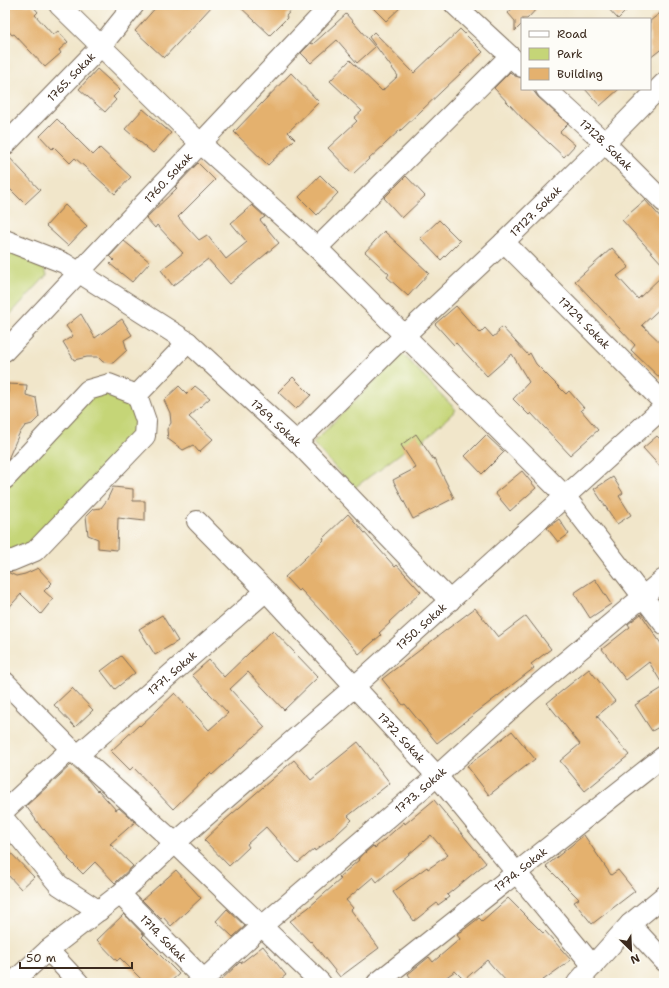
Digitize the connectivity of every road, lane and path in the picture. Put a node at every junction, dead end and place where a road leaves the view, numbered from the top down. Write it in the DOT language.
graph roads {
  1 [pos="59,5"];
  2 [pos="134,5"];
  3 [pos="331,5"];
  4 [pos="456,5"];
  5 [pos="101,46"];
  6 [pos="516,61"];
  7 [pos="664,83"];
  8 [pos="547,90"];
  9 [pos="200,142"];
  10 [pos="605,143"];
  11 [pos="5,145"];
  12 [pos="664,202"];
  13 [pos="5,240"];
  14 [pos="504,242"];
  15 [pos="317,248"];
  16 [pos="80,272"];
  17 [pos="404,336"];
  18 [pos="188,342"];
  19 [pos="5,350"];
  20 [pos="137,395"];
  21 [pos="664,403"];
  22 [pos="664,407"];
  23 [pos="297,442"];
  24 [pos="5,479"];
  25 [pos="565,496"];
  26 [pos="197,521"];
  27 [pos="5,559"];
  28 [pos="664,579"];
  29 [pos="266,591"];
  30 [pos="642,597"];
  31 [pos="450,601"];
  32 [pos="664,624"];
  33 [pos="5,682"];
  34 [pos="354,687"];
  35 [pos="75,752"];
  36 [pos="664,756"];
  37 [pos="437,776"];
  38 [pos="5,810"];
  39 [pos="5,820"];
  40 [pos="175,843"];
  41 [pos="517,872"];
  42 [pos="120,894"];
  43 [pos="664,896"];
  44 [pos="99,911"];
  45 [pos="630,924"];
  46 [pos="262,926"];
  47 [pos="48,950"];
  48 [pos="664,961"];
  49 [pos="593,966"];
  50 [pos="204,982"];
  51 [pos="12,983"];
  52 [pos="79,983"];
  53 [pos="321,983"];
  54 [pos="377,983"];
  55 [pos="577,983"];
  1 -- 5 [label="street"];
  2 -- 5 [label="street, 1765. Sokak"];
  3 -- 9 [label="street, 1760. Sokak"];
  4 -- 6 [label="street"];
  5 -- 9 [label="street"];
  5 -- 11 [label="street, 1765. Sokak"];
  6 -- 15 [label="street"];
  7 -- 10 [label="street, 17127. Sokak"];
  8 -- 10 [label="street, 17128. Sokak"];
  9 -- 15 [label="street"];
  9 -- 16 [label="street, 1760. Sokak"];
  10 -- 12 [label="street, 17128. Sokak"];
  10 -- 14 [label="street, 17127. Sokak"];
  13 -- 16 [label="street, 1769. Sokak"];
  14 -- 17 [label="street, 17127. Sokak"];
  14 -- 21 [label="street, 17129. Sokak"];
  15 -- 17 [label="street"];
  16 -- 18 [label="street, 1769. Sokak"];
  16 -- 19 [label="street, 1760. Sokak"];
  17 -- 23 [label="street, 17127. Sokak"];
  17 -- 25 [label="street"];
  18 -- 20 [label="street"];
  18 -- 23 [label="street, 1769. Sokak"];
  20 -- 24 [label="street"];
  20 -- 27 [label="street"];
  22 -- 25 [label="street, 1750. Sokak"];
  23 -- 31 [label="street, 1769. Sokak"];
  25 -- 30 [label="street"];
  25 -- 31 [label="street, 1750. Sokak"];
  26 -- 29 [label="street, 1772. Sokak"];
  28 -- 30 [label="street, 1773. Sokak"];
  29 -- 34 [label="street, 1772. Sokak"];
  29 -- 35 [label="street, 1771. Sokak"];
  30 -- 32 [label="street"];
  30 -- 37 [label="street, 1773. Sokak"];
  31 -- 34 [label="street, 1750. Sokak"];
  33 -- 35 [label="street"];
  34 -- 37 [label="street, 1772. Sokak"];
  34 -- 40 [label="street, 1750. Sokak"];
  35 -- 38 [label="street, 1771. Sokak"];
  35 -- 40 [label="street"];
  36 -- 41 [label="street, 1774. Sokak"];
  37 -- 41 [label="street, 1772. Sokak"];
  37 -- 46 [label="street, 1773. Sokak"];
  39 -- 44 [label="street"];
  40 -- 42 [label="street, 1750. Sokak"];
  40 -- 46 [label="street"];
  41 -- 49 [label="street, 1772. Sokak"];
  41 -- 54 [label="street, 1774. Sokak"];
  42 -- 44 [label="street, 1750. Sokak"];
  42 -- 50 [label="street, 1714. Sokak"];
  43 -- 45 [label="street"];
  44 -- 47 [label="street, 1750. Sokak"];
  45 -- 48 [label="street"];
  45 -- 49 [label="street"];
  46 -- 50 [label="street, 1773. Sokak"];
  46 -- 53 [label="street"];
  47 -- 51 [label="street, 1750. Sokak"];
  47 -- 52 [label="street"];
  49 -- 55 [label="street"];
}
